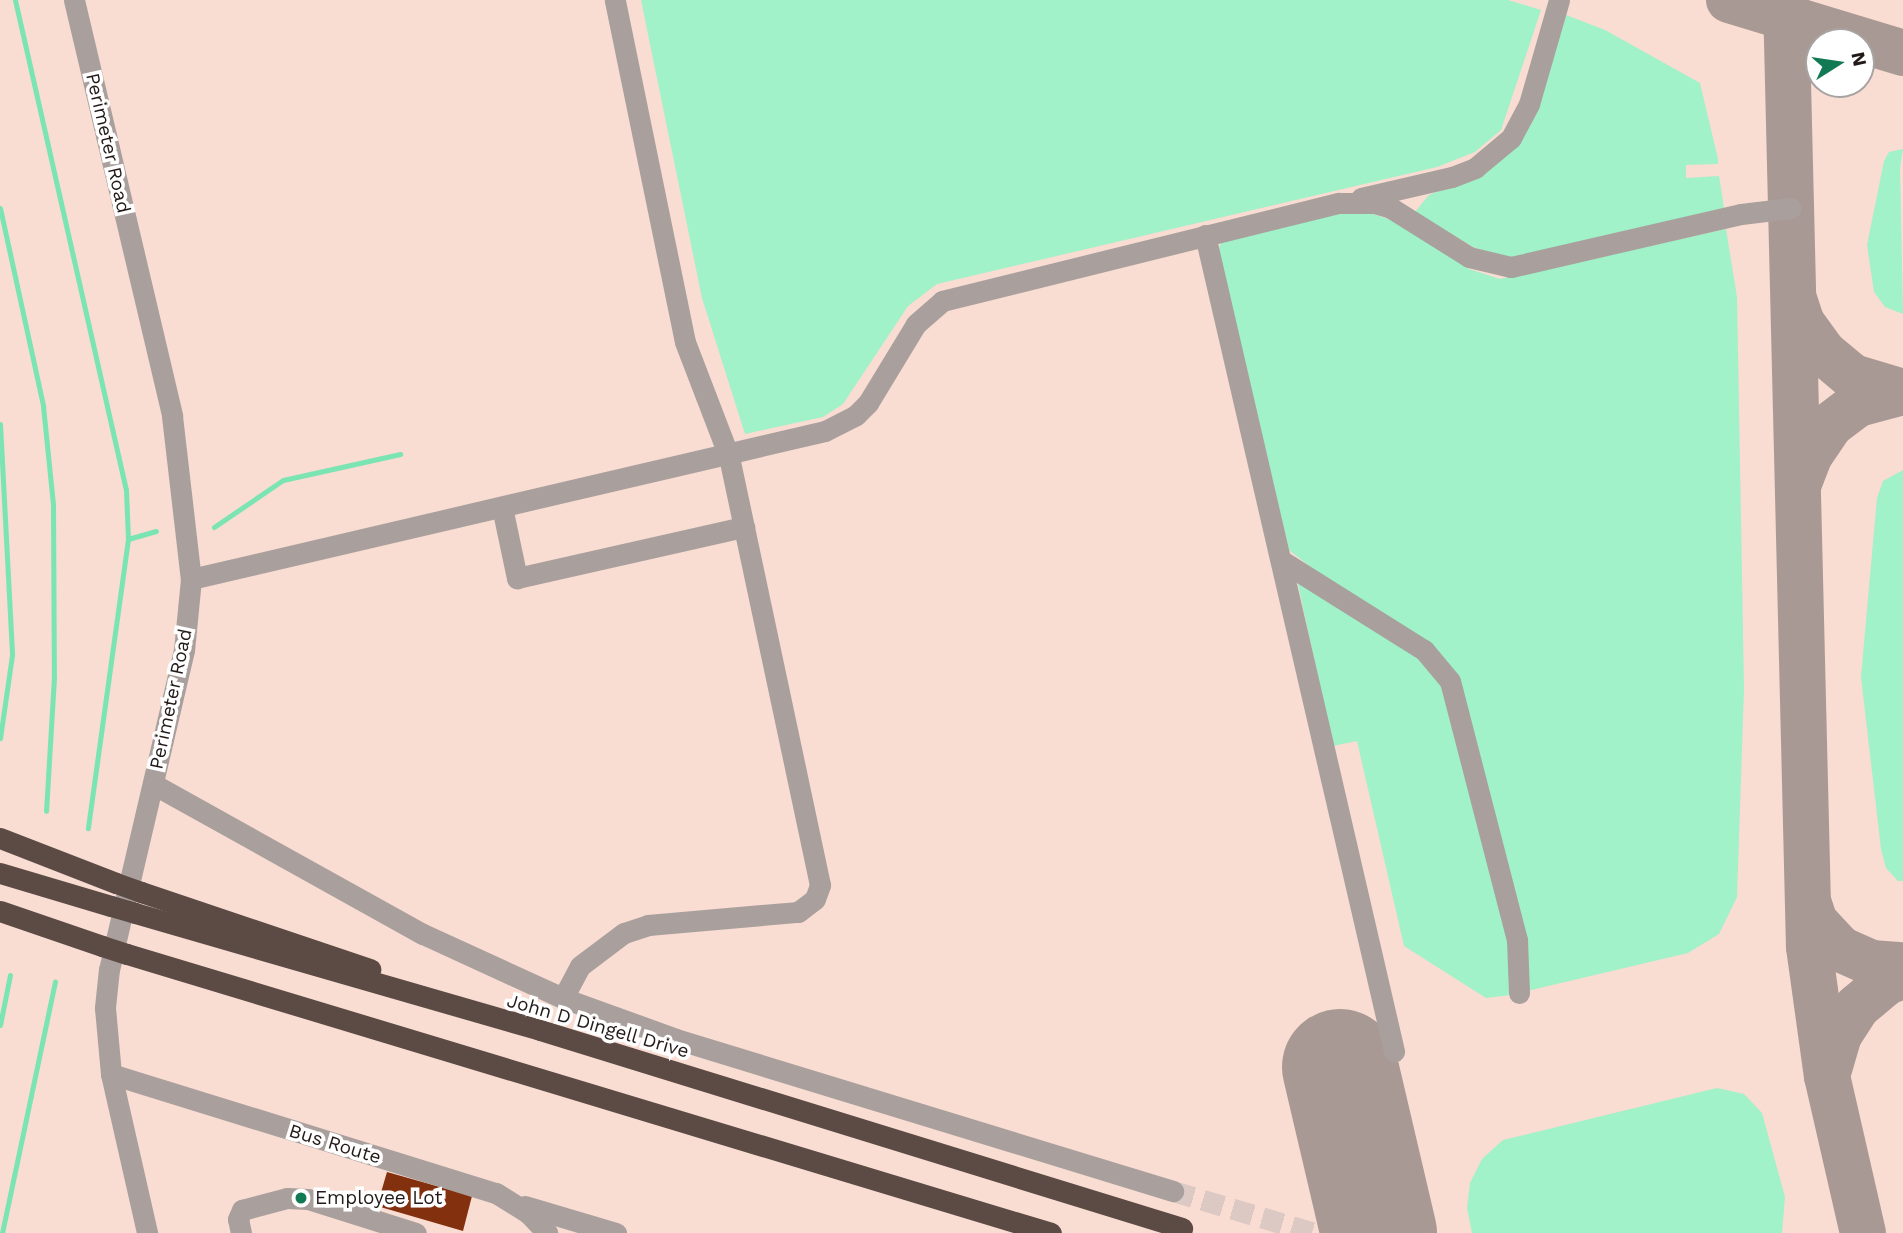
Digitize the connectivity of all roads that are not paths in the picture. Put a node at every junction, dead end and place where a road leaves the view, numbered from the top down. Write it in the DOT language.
graph roads {
  1 [pos="74,0"];
  2 [pos="615,0"];
  3 [pos="1559,0"];
  4 [pos="1339,203"];
  5 [pos="1791,208"];
  6 [pos="1205,235"];
  7 [pos="728,454"];
  8 [pos="502,506"];
  9 [pos="744,527"];
  10 [pos="1282,561"];
  11 [pos="191,579"];
  12 [pos="153,784"];
  13 [pos="0,838"];
  14 [pos="0,873"];
  15 [pos="0,911"];
  16 [pos="0,922"];
  17 [pos="76,939"];
  18 [pos="1519,993"];
  19 [pos="563,998"];
  20 [pos="540,1030"];
  21 [pos="1394,1051"];
  22 [pos="111,1074"];
  23 [pos="1173,1191"];
  24 [pos="513,1202"];
  25 [pos="1182,1228"];
  26 [pos="147,1233"];
  27 [pos="241,1233"];
  28 [pos="416,1233"];
  29 [pos="547,1233"];
  30 [pos="615,1233"];
  31 [pos="1051,1233"];
  1 -- 11 [label="lane, Perimeter Road"];
  2 -- 7 [label="lane"];
  3 -- 4 [label="lane"];
  4 -- 5 [label="lane"];
  4 -- 6 [label="lane"];
  6 -- 7 [label="lane"];
  6 -- 10 [label="lane"];
  7 -- 8 [label="lane"];
  7 -- 9 [label="lane"];
  8 -- 9 [label="lane"];
  8 -- 11 [label="lane"];
  9 -- 19 [label="lane"];
  10 -- 18 [label="lane"];
  10 -- 21 [label="lane"];
  11 -- 12 [label="lane, Perimeter Road"];
  12 -- 19 [label="lane"];
  12 -- 22 [label="lane, Perimeter Road"];
  13 -- 20 [label="highway, bridge"];
  14 -- 20 [label="highway, John D Dingell Drive, bridge"];
  15 -- 17 [label="highway"];
  16 -- 17 [label="highway"];
  17 -- 31 [label="highway, bridge"];
  19 -- 23 [label="lane"];
  20 -- 25 [label="highway, John D Dingell Drive"];
  22 -- 24 [label="lane, Bus Route"];
  22 -- 26 [label="lane, Perimeter Road"];
  24 -- 29 [label="lane, Bus Route"];
  24 -- 30 [label="lane"];
  27 -- 28 [label="lane"];
}
